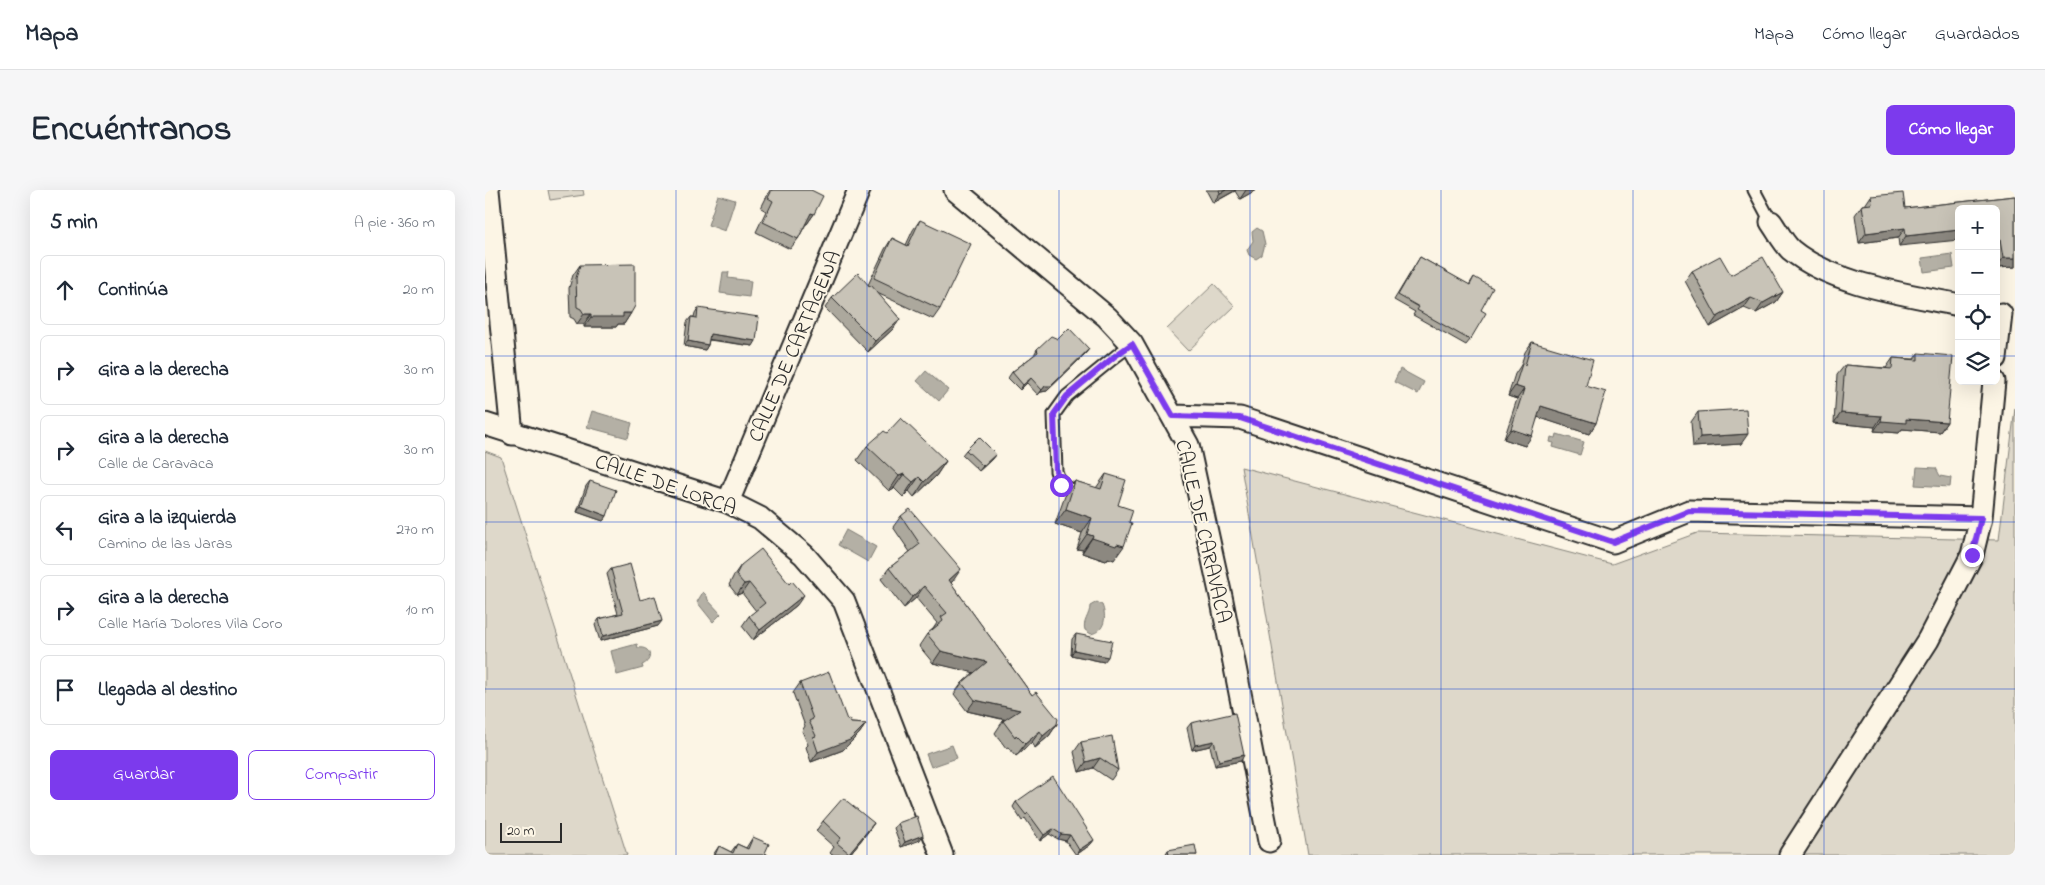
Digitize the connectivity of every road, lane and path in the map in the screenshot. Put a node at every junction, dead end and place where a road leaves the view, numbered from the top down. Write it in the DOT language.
graph roads {
  1 [pos="488,190"];
  2 [pos="859,190"];
  3 [pos="955,190"];
  4 [pos="1754,190"];
  5 [pos="1771,222"];
  6 [pos="1955,304"];
  7 [pos="2004,314"];
  8 [pos="1999,340"];
  9 [pos="1132,344"];
  10 [pos="1994,385"];
  11 [pos="1173,416"];
  12 [pos="485,424"];
  13 [pos="512,434"];
  14 [pos="1084,495"];
  15 [pos="728,502"];
  16 [pos="1981,518"];
  17 [pos="1269,841"];
  18 [pos="942,855"];
  19 [pos="1790,855"];
  1 -- 13 [label="street"];
  2 -- 15 [label="street, CALLE DE CARTAGENA"];
  3 -- 9 [label="street, CALLE DE CARAVACA"];
  4 -- 5 [label="lane"];
  5 -- 6 [label="street"];
  7 -- 8 [label="street"];
  9 -- 11 [label="street, CALLE DE CARAVACA"];
  9 -- 14 [label="lane"];
  10 -- 16 [label="street"];
  11 -- 16 [label="street"];
  11 -- 17 [label="street, CALLE DE CARAVACA"];
  12 -- 13 [label="street, CALLE DE LORCA"];
  13 -- 15 [label="street, CALLE DE LORCA"];
  15 -- 18 [label="street, CALLE DE LORCA"];
  16 -- 19 [label="street"];
}
